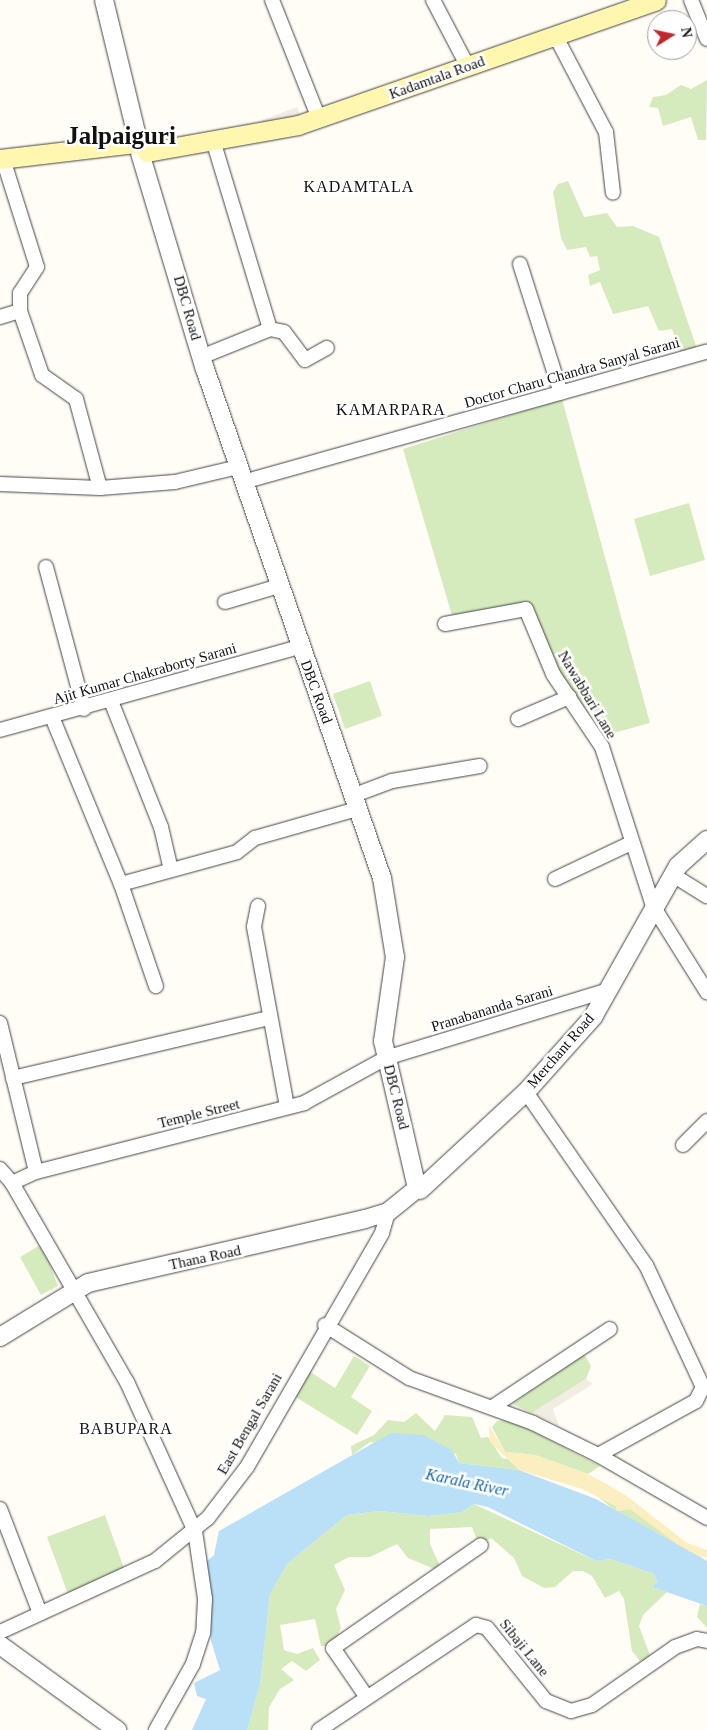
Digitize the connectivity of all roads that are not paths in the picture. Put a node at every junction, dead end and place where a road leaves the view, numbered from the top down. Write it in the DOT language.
graph roads {
  1 [pos="104,0"];
  2 [pos="110,0"];
  3 [pos="272,0"];
  4 [pos="433,0"];
  5 [pos="656,0"];
  6 [pos="691,0"];
  7 [pos="555,35"];
  8 [pos="707,39"];
  9 [pos="468,67"];
  10 [pos="319,119"];
  11 [pos="213,140"];
  12 [pos="142,147"];
  13 [pos="1,159"];
  14 [pos="613,193"];
  15 [pos="520,264"];
  16 [pos="20,311"];
  17 [pos="0,317"];
  18 [pos="270,329"];
  19 [pos="326,348"];
  20 [pos="707,352"];
  21 [pos="201,357"];
  22 [pos="561,393"];
  23 [pos="241,475"];
  24 [pos="0,484"];
  25 [pos="100,488"];
  26 [pos="46,567"];
  27 [pos="279,586"];
  28 [pos="225,602"];
  29 [pos="445,624"];
  30 [pos="299,647"];
  31 [pos="569,696"];
  32 [pos="110,701"];
  33 [pos="84,709"];
  34 [pos="52,717"];
  35 [pos="518,719"];
  36 [pos="0,730"];
  37 [pos="480,766"];
  38 [pos="354,803"];
  39 [pos="707,840"];
  40 [pos="632,843"];
  41 [pos="171,870"];
  42 [pos="672,875"];
  43 [pos="555,879"];
  44 [pos="120,884"];
  45 [pos="707,896"];
  46 [pos="258,906"];
  47 [pos="654,906"];
  48 [pos="156,986"];
  49 [pos="706,988"];
  50 [pos="608,990"];
  51 [pos="269,1018"];
  52 [pos="0,1023"];
  53 [pos="386,1058"];
  54 [pos="13,1078"];
  55 [pos="526,1092"];
  56 [pos="287,1107"];
  57 [pos="707,1121"];
  58 [pos="683,1145"];
  59 [pos="412,1161"];
  60 [pos="0,1170"];
  61 [pos="36,1172"];
  62 [pos="440,1172"];
  63 [pos="12,1183"];
  64 [pos="417,1188"];
  65 [pos="388,1212"];
  66 [pos="75,1290"];
  67 [pos="325,1325"];
  68 [pos="610,1329"];
  69 [pos="0,1337"];
  70 [pos="494,1406"];
  71 [pos="598,1455"];
  72 [pos="621,1468"];
  73 [pos="0,1509"];
  74 [pos="707,1518"];
  75 [pos="707,1528"];
  76 [pos="195,1531"];
  77 [pos="482,1545"];
  78 [pos="40,1613"];
  79 [pos="0,1632"];
  80 [pos="707,1641"];
  81 [pos="0,1645"];
  82 [pos="366,1696"];
  83 [pos="117,1730"];
  84 [pos="156,1730"];
  85 [pos="319,1730"];
  1 -- 12 [label="street"];
  2 -- 12 [label="street"];
  3 -- 10 [label="street"];
  4 -- 9 [label="street"];
  5 -- 7 [label="main road, Kadamtala Road"];
  6 -- 8 [label="street"];
  7 -- 9 [label="main road, Kadamtala Road"];
  7 -- 14 [label="street"];
  9 -- 10 [label="main road, Kadamtala Road"];
  10 -- 11 [label="main road, Kadamtala Road"];
  11 -- 12 [label="main road, Kadamtala Road"];
  11 -- 18 [label="street"];
  12 -- 13 [label="main road, Kadamtala Road"];
  12 -- 21 [label="street, DBC Road"];
  13 -- 16 [label="street"];
  15 -- 22 [label="street"];
  16 -- 17 [label="street"];
  16 -- 25 [label="street"];
  18 -- 19 [label="street"];
  18 -- 21 [label="street"];
  20 -- 22 [label="street, Doctor Charu Chandra Sanyal Sarani"];
  21 -- 23 [label="street, DBC Road"];
  22 -- 23 [label="street, Doctor Charu Chandra Sanyal Sarani"];
  23 -- 25 [label="street, Doctor Charu Chandra Sanyal Sarani"];
  23 -- 27 [label="street, DBC Road"];
  24 -- 25 [label="street, Doctor Charu Chandra Sanyal Sarani"];
  26 -- 33 [label="street"];
  27 -- 28 [label="street"];
  27 -- 30 [label="street, DBC Road"];
  29 -- 31 [label="street, Nawabbari Lane"];
  30 -- 32 [label="street, Ajit Kumar Chakraborty Sarani"];
  30 -- 38 [label="street, DBC Road"];
  31 -- 35 [label="street"];
  31 -- 40 [label="street, Nawabbari Lane"];
  32 -- 33 [label="street, Ajit Kumar Chakraborty Sarani"];
  32 -- 41 [label="street"];
  33 -- 34 [label="street, Ajit Kumar Chakraborty Sarani"];
  34 -- 36 [label="street, Ajit Kumar Chakraborty Sarani"];
  34 -- 44 [label="street"];
  37 -- 38 [label="street"];
  38 -- 41 [label="street"];
  38 -- 53 [label="street, DBC Road"];
  39 -- 42 [label="street, Merchant Road"];
  40 -- 43 [label="street"];
  40 -- 47 [label="street, Nawabbari Lane"];
  41 -- 44 [label="street"];
  42 -- 45 [label="street"];
  42 -- 47 [label="street, Merchant Road"];
  44 -- 48 [label="street"];
  46 -- 51 [label="street"];
  47 -- 49 [label="street, Nawabbari Lane"];
  47 -- 50 [label="street, Merchant Road"];
  50 -- 53 [label="street, Pranabananda Sarani"];
  50 -- 55 [label="street, Merchant Road"];
  51 -- 54 [label="street"];
  51 -- 56 [label="street"];
  52 -- 54 [label="street"];
  53 -- 56 [label="street, Temple Street"];
  53 -- 59 [label="street, DBC Road"];
  54 -- 61 [label="street"];
  55 -- 62 [label="street, Merchant Road"];
  55 -- 71 [label="street"];
  56 -- 61 [label="street, Temple Street"];
  57 -- 58 [label="street"];
  59 -- 62 [label="street"];
  59 -- 64 [label="street, DBC Road"];
  60 -- 63 [label="street"];
  61 -- 63 [label="street, Temple Street"];
  62 -- 64 [label="street, Merchant Road"];
  63 -- 66 [label="street"];
  64 -- 65 [label="street, Thana Road"];
  65 -- 66 [label="street, Thana Road"];
  65 -- 67 [label="street, East Bengal Sarani"];
  66 -- 69 [label="street, Thana Road"];
  66 -- 76 [label="street"];
  67 -- 70 [label="street"];
  67 -- 76 [label="street, East Bengal Sarani"];
  68 -- 70 [label="street"];
  70 -- 71 [label="street"];
  71 -- 72 [label="street"];
  72 -- 74 [label="street"];
  72 -- 75 [label="street"];
  73 -- 78 [label="street"];
  76 -- 78 [label="street, East Bengal Sarani"];
  76 -- 84 [label="street"];
  77 -- 82 [label="street"];
  78 -- 79 [label="street, East Bengal Sarani"];
  80 -- 82 [label="street, Sibaji Lane"];
  81 -- 83 [label="street"];
  82 -- 85 [label="street, Sibaji Lane"];
}
